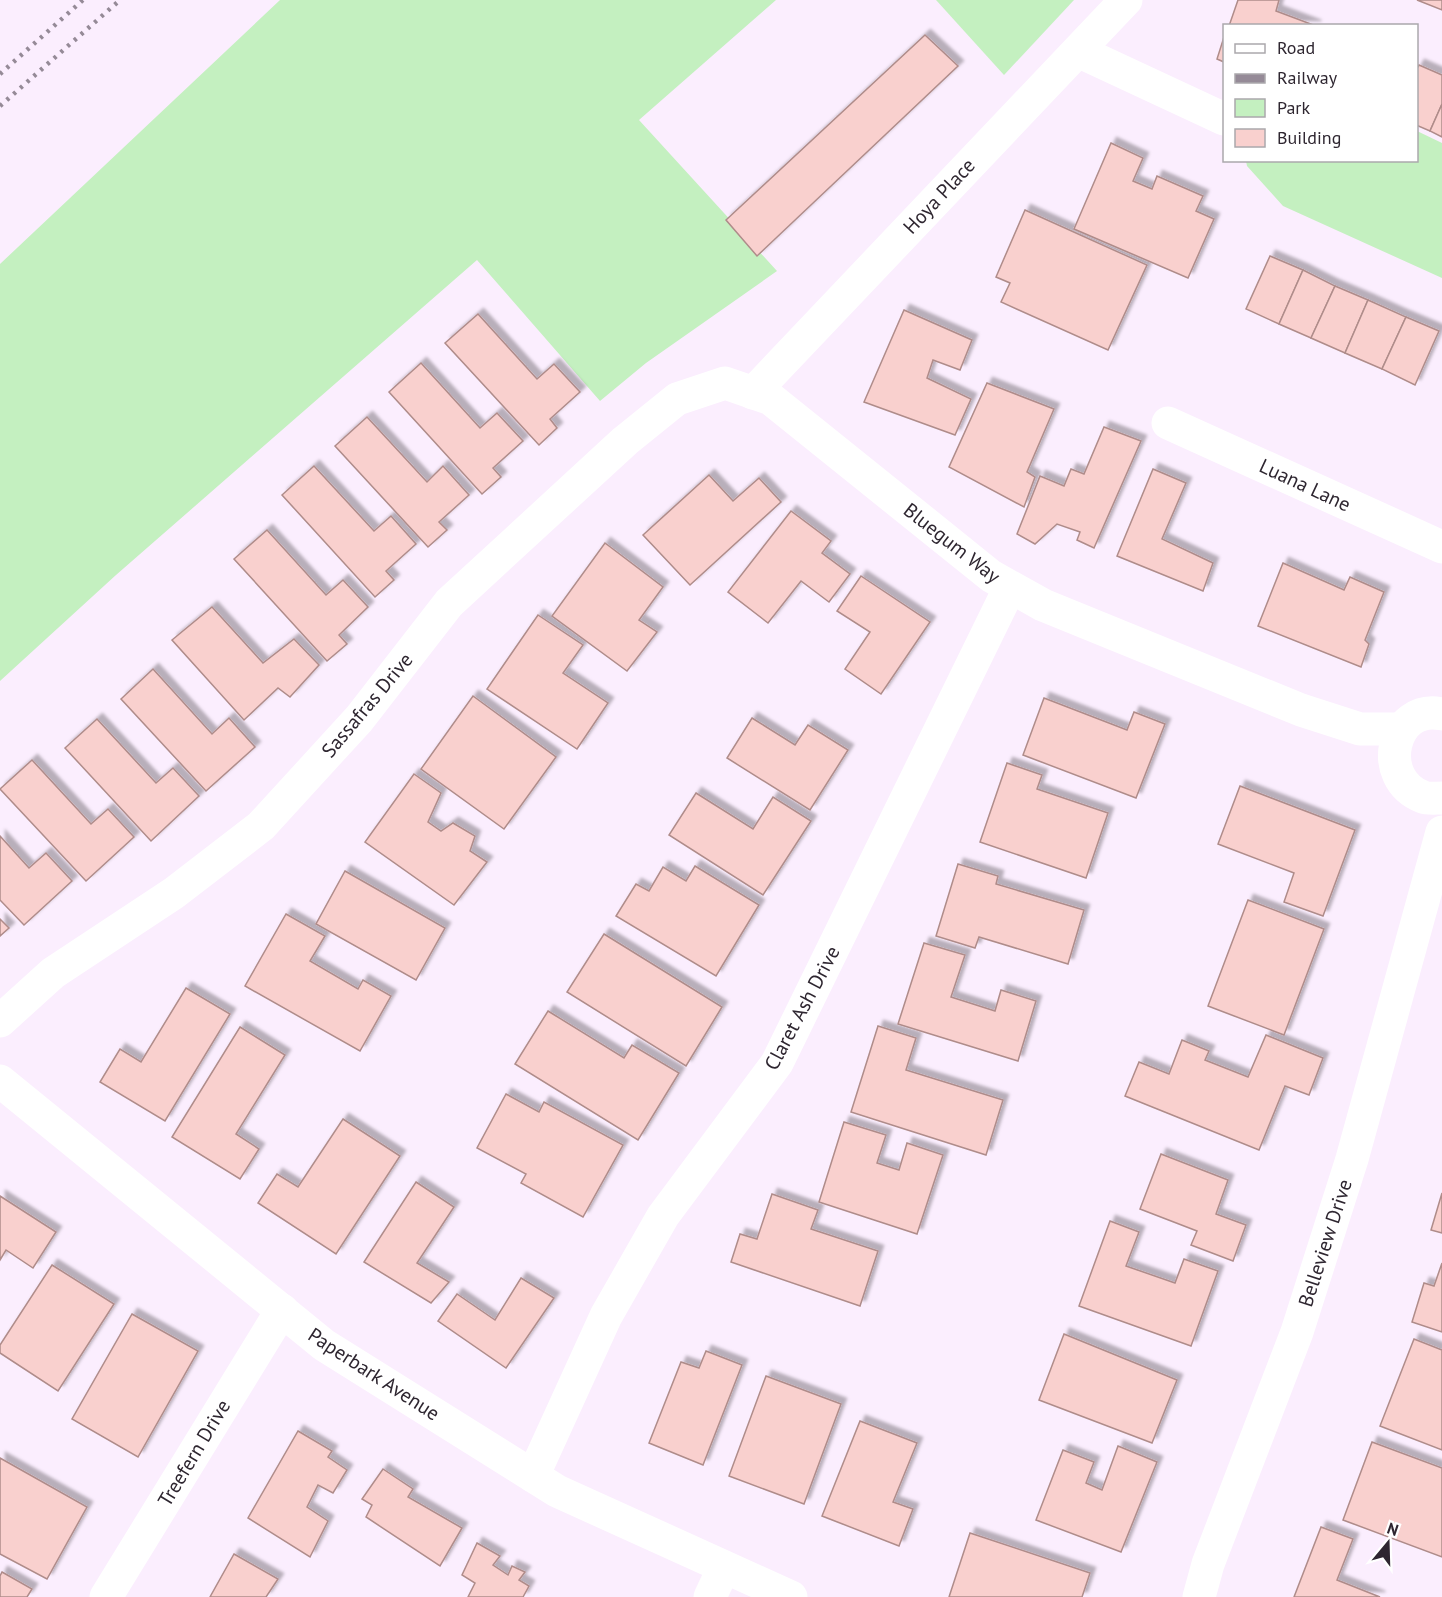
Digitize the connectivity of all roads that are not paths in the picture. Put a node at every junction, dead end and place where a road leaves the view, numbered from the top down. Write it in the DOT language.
graph roads {
  1 [pos="1126,0"];
  2 [pos="1078,51"];
  3 [pos="1223,119"];
  4 [pos="739,388"];
  5 [pos="1168,423"];
  6 [pos="1442,547"];
  7 [pos="1010,587"];
  8 [pos="1439,708"];
  9 [pos="1301,710"];
  10 [pos="1402,729"];
  11 [pos="1416,785"];
  12 [pos="1442,832"];
  13 [pos="1420,915"];
  14 [pos="0,1021"];
  15 [pos="0,1081"];
  16 [pos="282,1310"];
  17 [pos="533,1476"];
  18 [pos="1208,1564"];
  19 [pos="724,1567"];
  20 [pos="106,1597"];
  21 [pos="710,1597"];
  22 [pos="791,1597"];
  23 [pos="1190,1597"];
  24 [pos="1199,1597"];
  1 -- 2 [label="street, Hoya Place"];
  2 -- 3 [label="street"];
  2 -- 4 [label="street, Hoya Place"];
  4 -- 7 [label="street, Bluegum Way"];
  4 -- 14 [label="street, Sassafras Drive"];
  5 -- 6 [label="street, Luana Lane"];
  7 -- 9 [label="street, Bluegum Way"];
  7 -- 17 [label="street, Claret Ash Drive"];
  8 -- 10 [label="street"];
  9 -- 10 [label="street, Bluegum Way"];
  9 -- 11 [label="street, Bluegum Way"];
  10 -- 11 [label="street"];
  11 -- 13 [label="street, Belleview Drive"];
  12 -- 13 [label="street, Belleview Drive"];
  13 -- 18 [label="street, Belleview Drive"];
  15 -- 16 [label="street, Paperbark Avenue"];
  16 -- 17 [label="street, Paperbark Avenue"];
  16 -- 20 [label="street, Treefern Drive"];
  17 -- 19 [label="street, Paperbark Avenue"];
  18 -- 23 [label="street, Belleview Drive"];
  18 -- 24 [label="street, Belleview Drive"];
  19 -- 21 [label="street"];
  19 -- 22 [label="street, Paperbark Avenue"];
}
